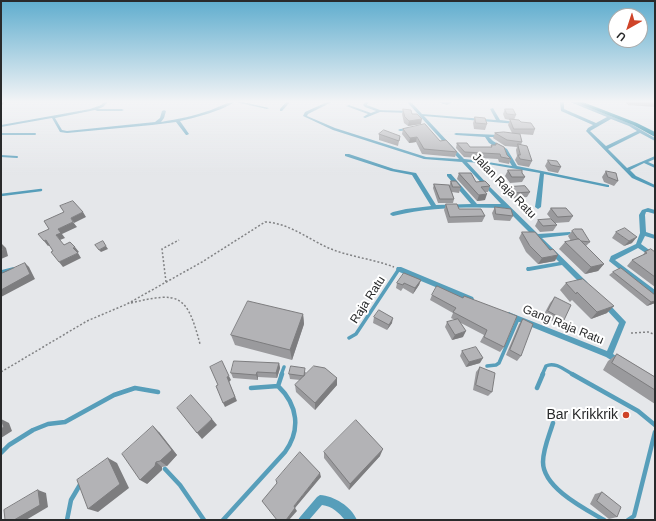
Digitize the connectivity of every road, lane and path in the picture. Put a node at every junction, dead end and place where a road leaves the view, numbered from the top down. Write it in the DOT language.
graph roads {
  1 [pos="58,126"];
  2 [pos="122,126"];
  3 [pos="182,126"];
  4 [pos="328,126"];
  5 [pos="429,126"];
  6 [pos="594,126"];
  7 [pos="632,126"];
  8 [pos="639,126"];
  9 [pos="419,128"];
  10 [pos="400,130"];
  11 [pos="640,130"];
  12 [pos="1,134"];
  13 [pos="35,134"];
  14 [pos="187,134"];
  15 [pos="456,134"];
  16 [pos="486,135"];
  17 [pos="655,135"];
  18 [pos="499,136"];
  19 [pos="655,140"];
  20 [pos="606,148"];
  21 [pos="347,155"];
  22 [pos="1,156"];
  23 [pos="17,157"];
  24 [pos="655,157"];
  25 [pos="462,160"];
  26 [pos="645,162"];
  27 [pos="515,167"];
  28 [pos="655,167"];
  29 [pos="628,169"];
  30 [pos="542,172"];
  31 [pos="449,175"];
  32 [pos="607,186"];
  33 [pos="653,186"];
  34 [pos="645,189"];
  35 [pos="42,190"];
  36 [pos="1,195"];
  37 [pos="475,205"];
  38 [pos="507,206"];
  39 [pos="538,207"];
  40 [pos="435,208"];
  41 [pos="655,212"];
  42 [pos="393,214"];
  43 [pos="568,233"];
  44 [pos="643,233"];
  45 [pos="537,236"];
  46 [pos="655,237"];
  47 [pos="179,240"];
  48 [pos="638,245"];
  49 [pos="655,257"];
  50 [pos="563,263"];
  51 [pos="15,268"];
  52 [pos="399,269"];
  53 [pos="529,269"];
  54 [pos="1,272"];
  55 [pos="166,282"];
  56 [pos="590,290"];
  57 [pos="655,294"];
  58 [pos="601,300"];
  59 [pos="476,301"];
  60 [pos="127,304"];
  61 [pos="504,313"];
  62 [pos="518,319"];
  63 [pos="632,333"];
  64 [pos="655,335"];
  65 [pos="349,338"];
  66 [pos="200,344"];
  67 [pos="609,355"];
  68 [pos="622,363"];
  69 [pos="487,366"];
  70 [pos="284,367"];
  71 [pos="1,372"];
  72 [pos="278,386"];
  73 [pos="251,388"];
  74 [pos="537,388"];
  75 [pos="158,392"];
  76 [pos="553,423"];
  77 [pos="655,425"];
  78 [pos="655,432"];
  79 [pos="1,453"];
  80 [pos="165,469"];
  81 [pos="86,477"];
  82 [pos="67,520"];
  83 [pos="204,520"];
  84 [pos="223,520"];
  85 [pos="303,520"];
  86 [pos="352,520"];
  87 [pos="604,520"];
  88 [pos="628,520"];
  1 -- 2 [label="street"];
  3 -- 14 [label="street"];
  4 -- 25 [label="street"];
  5 -- 25 [label="street, Jalan Raja Ratu"];
  6 -- 20 [label="street"];
  7 -- 11 [label="street"];
  8 -- 17 [label="street"];
  9 -- 10 [label="street"];
  11 -- 19 [label="street"];
  11 -- 20 [label="street"];
  12 -- 13 [label="lane"];
  15 -- 16 [label="street"];
  16 -- 18 [label="street"];
  16 -- 27 [label="street"];
  20 -- 29 [label="street"];
  21 -- 40 [label="street"];
  22 -- 23 [label="lane"];
  24 -- 26 [label="street"];
  25 -- 27 [label="street"];
  25 -- 38 [label="street, Jalan Raja Ratu"];
  26 -- 28 [label="street"];
  26 -- 29 [label="street"];
  27 -- 30 [label="street"];
  29 -- 33 [label="street"];
  30 -- 32 [label="street"];
  30 -- 39 [label="street"];
  31 -- 37 [label="street"];
  33 -- 34 [label="street"];
  35 -- 36 [label="lane"];
  37 -- 38 [label="street"];
  37 -- 40 [label="street"];
  38 -- 45 [label="street, Jalan Raja Ratu"];
  40 -- 42 [label="street"];
  41 -- 44 [label="street"];
  43 -- 45 [label="street"];
  44 -- 46 [label="street"];
  44 -- 48 [label="street"];
  45 -- 50 [label="street, Jalan Raja Ratu"];
  47 -- 55 [label="path"];
  48 -- 49 [label="street"];
  48 -- 57 [label="street"];
  50 -- 53 [label="street"];
  50 -- 56 [label="street, Jalan Raja Ratu"];
  51 -- 54 [label="lane"];
  52 -- 55 [label="path"];
  52 -- 59 [label="street"];
  52 -- 65 [label="lane, Raja Ratu"];
  55 -- 60 [label="path"];
  58 -- 67 [label="street"];
  60 -- 66 [label="path"];
  60 -- 71 [label="path"];
  61 -- 62 [label="street, Gang Raja Ratu"];
  62 -- 67 [label="street, Gang Raja Ratu"];
  62 -- 69 [label="lane"];
  63 -- 64 [label="path"];
  67 -- 68 [label="street"];
  70 -- 72 [label="lane"];
  72 -- 73 [label="lane"];
  72 -- 84 [label="lane"];
  74 -- 77 [label="lane"];
  75 -- 79 [label="lane"];
  76 -- 87 [label="lane"];
  78 -- 88 [label="lane"];
  80 -- 83 [label="lane"];
  81 -- 82 [label="lane"];
  85 -- 86 [label="street"];
}
